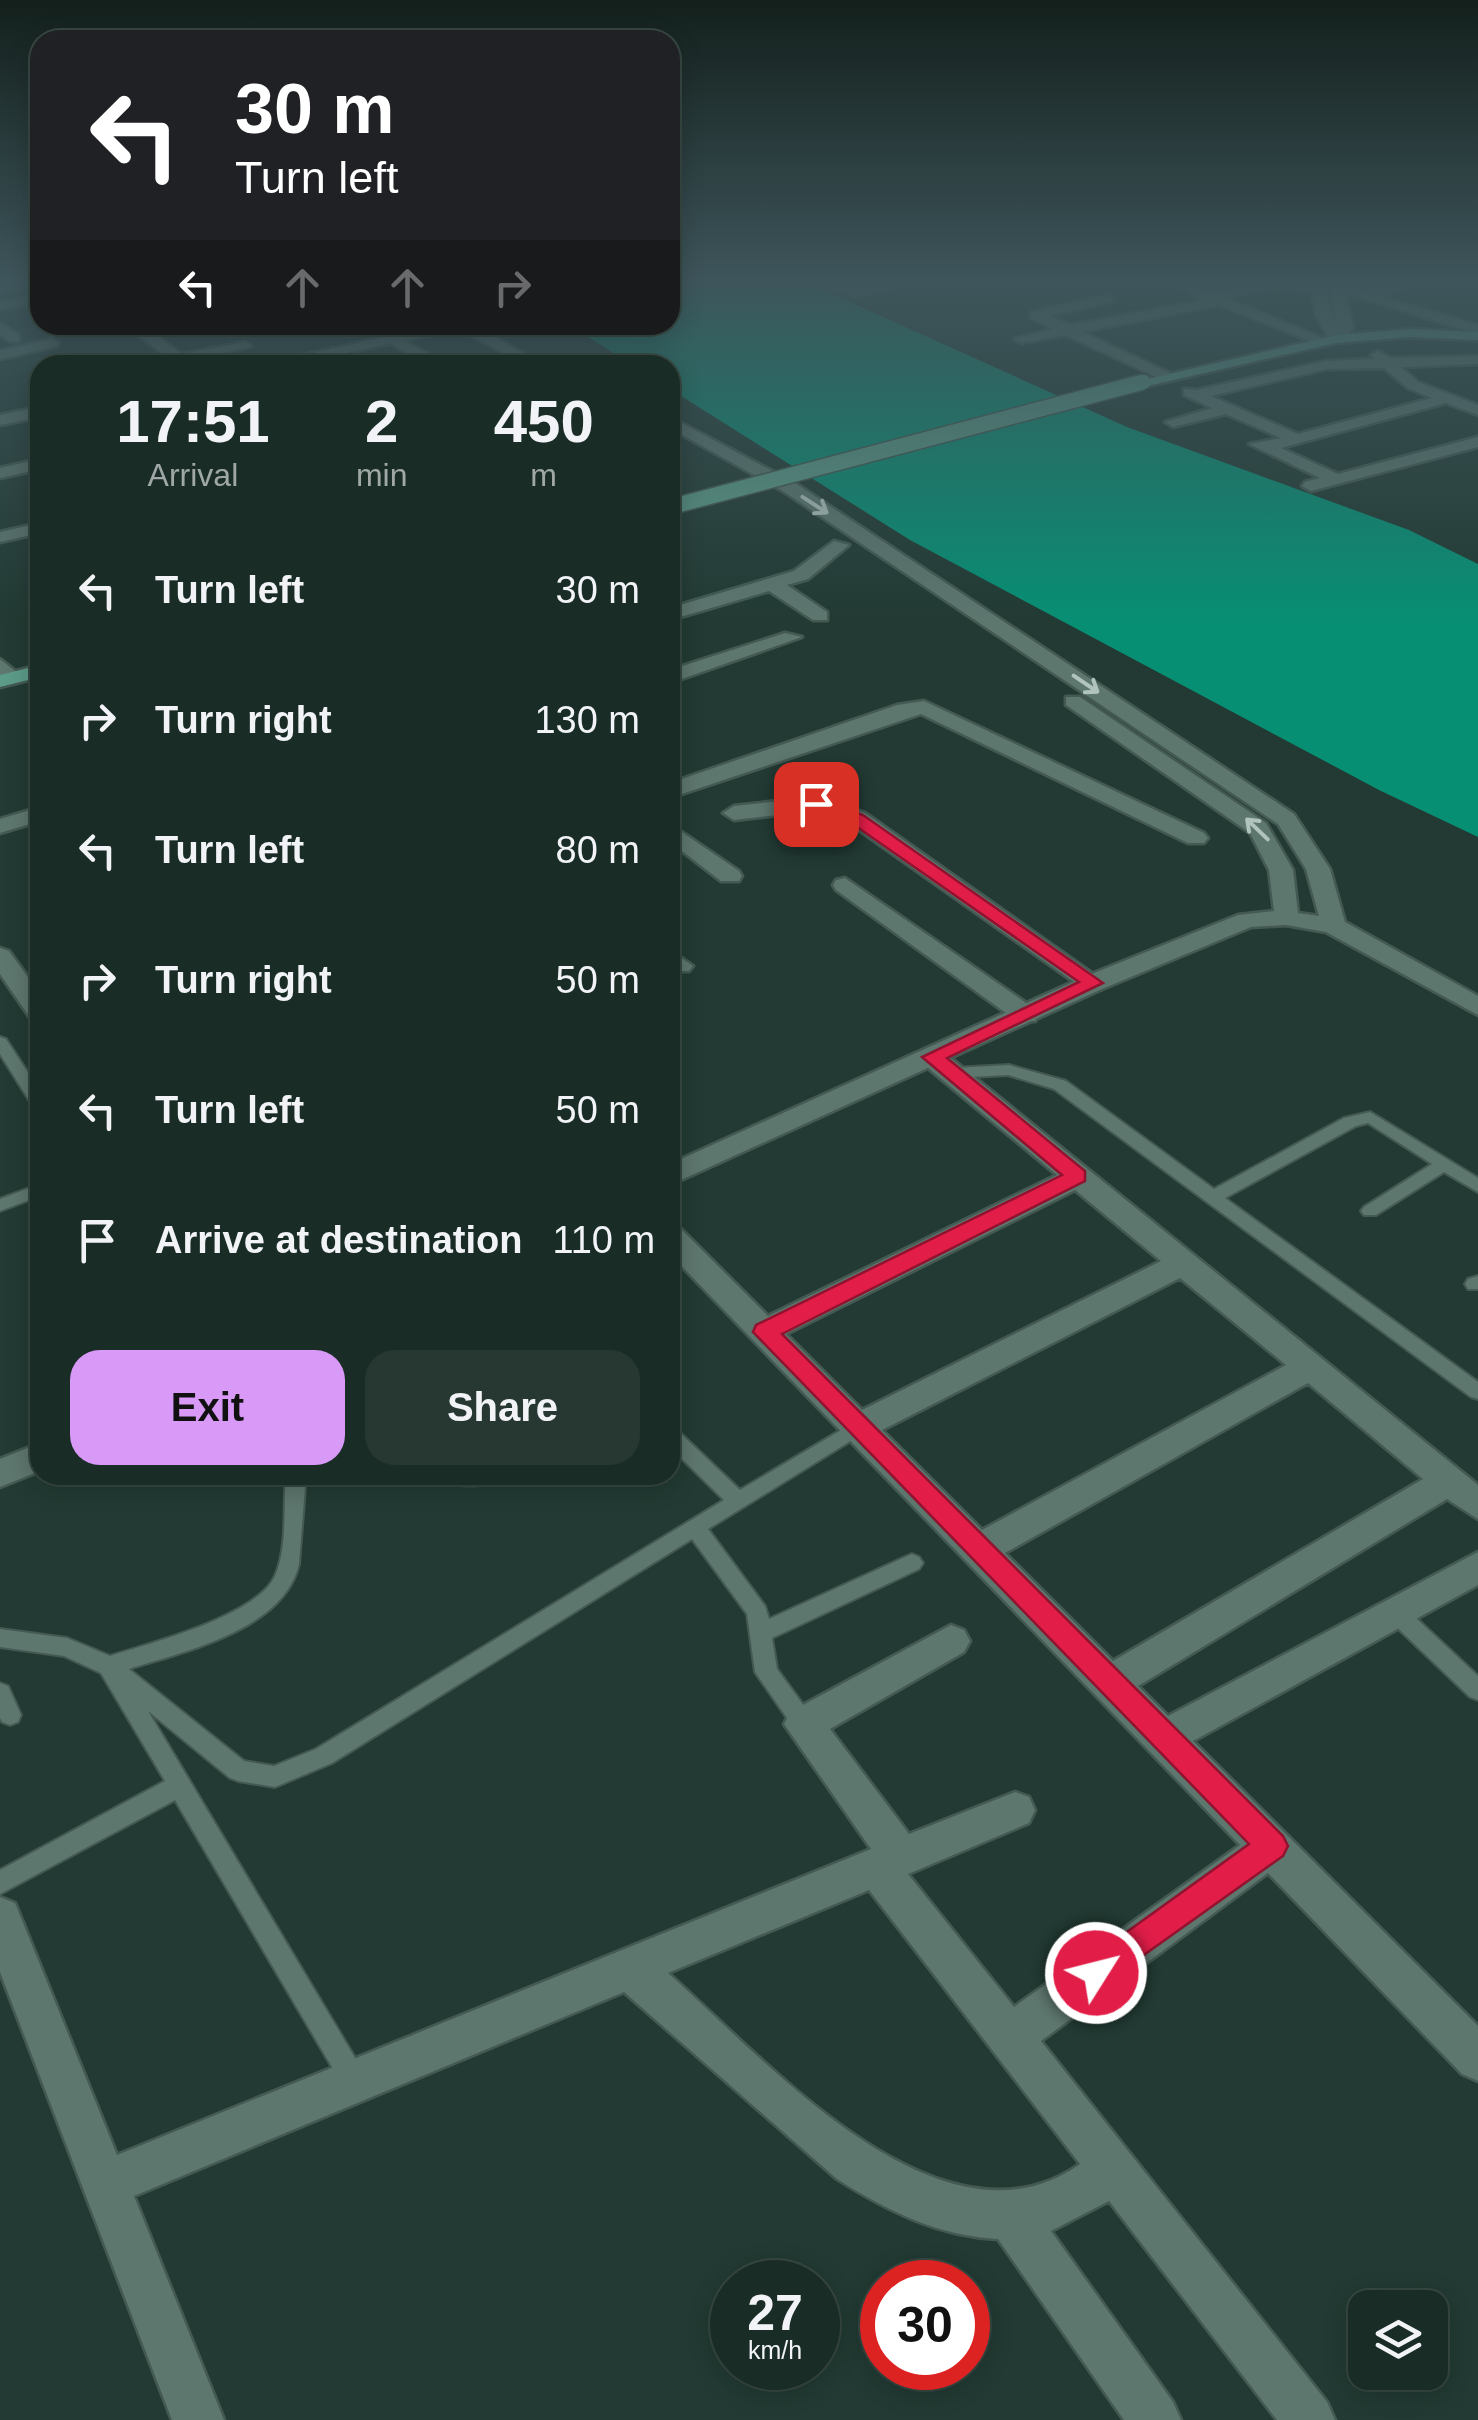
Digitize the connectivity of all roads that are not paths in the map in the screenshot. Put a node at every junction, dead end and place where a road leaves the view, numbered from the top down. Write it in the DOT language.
graph roads {
  1 [pos="1093,396"];
  2 [pos="1198,396"];
  3 [pos="1390,396"];
  4 [pos="1443,396"];
  5 [pos="1448,398"];
  6 [pos="1417,407"];
  7 [pos="1227,408"];
  8 [pos="1478,410"];
  9 [pos="30,414"];
  10 [pos="0,420"];
  11 [pos="1173,422"];
  12 [pos="1348,425"];
  13 [pos="1463,425"];
  14 [pos="680,427"];
  15 [pos="1296,439"];
  16 [pos="1246,440"];
  17 [pos="1478,442"];
  18 [pos="680,445"];
  19 [pos="1264,448"];
  20 [pos="1443,451"];
  21 [pos="1424,456"];
  22 [pos="30,466"];
  23 [pos="1478,467"];
  24 [pos="0,474"];
  25 [pos="1336,480"];
  26 [pos="1312,486"];
  27 [pos="680,504"];
  28 [pos="30,530"];
  29 [pos="0,537"];
  30 [pos="840,545"];
  31 [pos="772,584"];
  32 [pos="680,611"];
  33 [pos="820,616"];
  34 [pos="792,637"];
  35 [pos="30,672"];
  36 [pos="680,673"];
  37 [pos="4,675"];
  38 [pos="680,788"];
  39 [pos="734,814"];
  40 [pos="30,817"];
  41 [pos="0,826"];
  42 [pos="1196,838"];
  43 [pos="680,840"];
  44 [pos="730,876"];
  45 [pos="845,885"];
  46 [pos="1286,918"];
  47 [pos="1332,926"];
  48 [pos="0,956"];
  49 [pos="1094,983"];
  50 [pos="30,999"];
  51 [pos="1478,1007"];
  52 [pos="1026,1015"];
  53 [pos="0,1042"];
  54 [pos="942,1065"];
  55 [pos="30,1088"];
  56 [pos="1445,1164"];
  57 [pos="680,1170"];
  58 [pos="1078,1176"];
  59 [pos="1478,1186"];
  60 [pos="30,1194"];
  61 [pos="1213,1197"];
  62 [pos="0,1205"];
  63 [pos="1370,1211"];
  64 [pos="680,1246"];
  65 [pos="1183,1263"];
  66 [pos="765,1332"];
  67 [pos="1310,1366"];
  68 [pos="1478,1392"];
  69 [pos="858,1426"];
  70 [pos="680,1445"];
  71 [pos="30,1460"];
  72 [pos="0,1474"];
  73 [pos="1449,1481"];
  74 [pos="295,1485"];
  75 [pos="738,1501"];
  76 [pos="1478,1505"];
  77 [pos="695,1527"];
  78 [pos="980,1549"];
  79 [pos="912,1563"];
  80 [pos="1478,1568"];
  81 [pos="1393,1610"];
  82 [pos="763,1632"];
  83 [pos="0,1638"];
  84 [pos="951,1641"];
  85 [pos="110,1666"];
  86 [pos="1111,1682"];
  87 [pos="1478,1690"];
  88 [pos="804,1724"];
  89 [pos="1165,1737"];
  90 [pos="180,1785"];
  91 [pos="1016,1810"];
  92 [pos="1272,1846"];
  93 [pos="889,1862"];
  94 [pos="0,1883"];
  95 [pos="0,1918"];
  96 [pos="630,1968"];
  97 [pos="1009,2037"];
  98 [pos="1478,2058"];
  99 [pos="355,2082"];
  100 [pos="1113,2170"];
  101 [pos="105,2184"];
  102 [pos="1009,2213"];
  103 [pos="198,2420"];
  104 [pos="1154,2420"];
  105 [pos="1309,2420"];
  1 -- 27 [label="main road, bridge"];
  2 -- 7 [label="street"];
  3 -- 6 [label="street"];
  4 -- 5 [label="street"];
  5 -- 6 [label="street"];
  5 -- 8 [label="street"];
  6 -- 12 [label="street"];
  6 -- 13 [label="street"];
  7 -- 11 [label="street"];
  7 -- 15 [label="street"];
  9 -- 10 [label="street"];
  12 -- 15 [label="street"];
  12 -- 21 [label="street"];
  14 -- 47 [label="street, one-way"];
  15 -- 19 [label="street"];
  16 -- 19 [label="street"];
  17 -- 20 [label="street"];
  18 -- 30 [label="street"];
  19 -- 25 [label="street"];
  20 -- 21 [label="street"];
  20 -- 23 [label="street"];
  21 -- 25 [label="street"];
  22 -- 24 [label="street"];
  25 -- 26 [label="street"];
  28 -- 29 [label="street"];
  30 -- 31 [label="street"];
  46 -- 30 [label="street, one-way"];
  31 -- 32 [label="street"];
  31 -- 33 [label="street"];
  34 -- 36 [label="street"];
  35 -- 37 [label="main road"];
  38 -- 42 [label="street"];
  39 -- 49 [label="street"];
  40 -- 41 [label="street"];
  43 -- 44 [label="street"];
  45 -- 52 [label="street"];
  46 -- 47 [label="street"];
  46 -- 49 [label="street"];
  47 -- 51 [label="street"];
  48 -- 50 [label="street"];
  49 -- 52 [label="street"];
  52 -- 54 [label="street"];
  53 -- 55 [label="lane"];
  54 -- 57 [label="street"];
  54 -- 58 [label="street"];
  54 -- 61 [label="lane"];
  56 -- 59 [label="lane"];
  56 -- 61 [label="lane"];
  56 -- 63 [label="lane"];
  58 -- 65 [label="street"];
  58 -- 66 [label="street"];
  60 -- 62 [label="lane"];
  61 -- 68 [label="lane"];
  64 -- 66 [label="street"];
  65 -- 67 [label="street"];
  65 -- 69 [label="street"];
  66 -- 69 [label="street"];
  67 -- 73 [label="street"];
  67 -- 78 [label="street"];
  69 -- 75 [label="lane"];
  69 -- 78 [label="street"];
  70 -- 75 [label="lane"];
  71 -- 72 [label="street"];
  73 -- 76 [label="street"];
  73 -- 86 [label="street"];
  74 -- 85 [label="lane"];
  75 -- 77 [label="lane"];
  77 -- 82 [label="lane"];
  77 -- 85 [label="lane"];
  78 -- 86 [label="street"];
  79 -- 82 [label="lane"];
  80 -- 81 [label="street"];
  81 -- 87 [label="lane"];
  81 -- 89 [label="street"];
  82 -- 88 [label="lane"];
  83 -- 85 [label="lane"];
  84 -- 88 [label="street"];
  85 -- 90 [label="lane"];
  86 -- 89 [label="street"];
  88 -- 93 [label="street"];
  89 -- 92 [label="street"];
  90 -- 94 [label="lane"];
  90 -- 99 [label="lane"];
  91 -- 93 [label="street"];
  92 -- 97 [label="street"];
  92 -- 98 [label="street"];
  93 -- 96 [label="street"];
  93 -- 97 [label="street"];
  95 -- 101 [label="street"];
  96 -- 99 [label="street"];
  96 -- 102 [label="street"];
  97 -- 100 [label="street"];
  99 -- 101 [label="street"];
  100 -- 102 [label="street"];
  100 -- 105 [label="street"];
  101 -- 103 [label="street"];
  102 -- 104 [label="street"];
}
